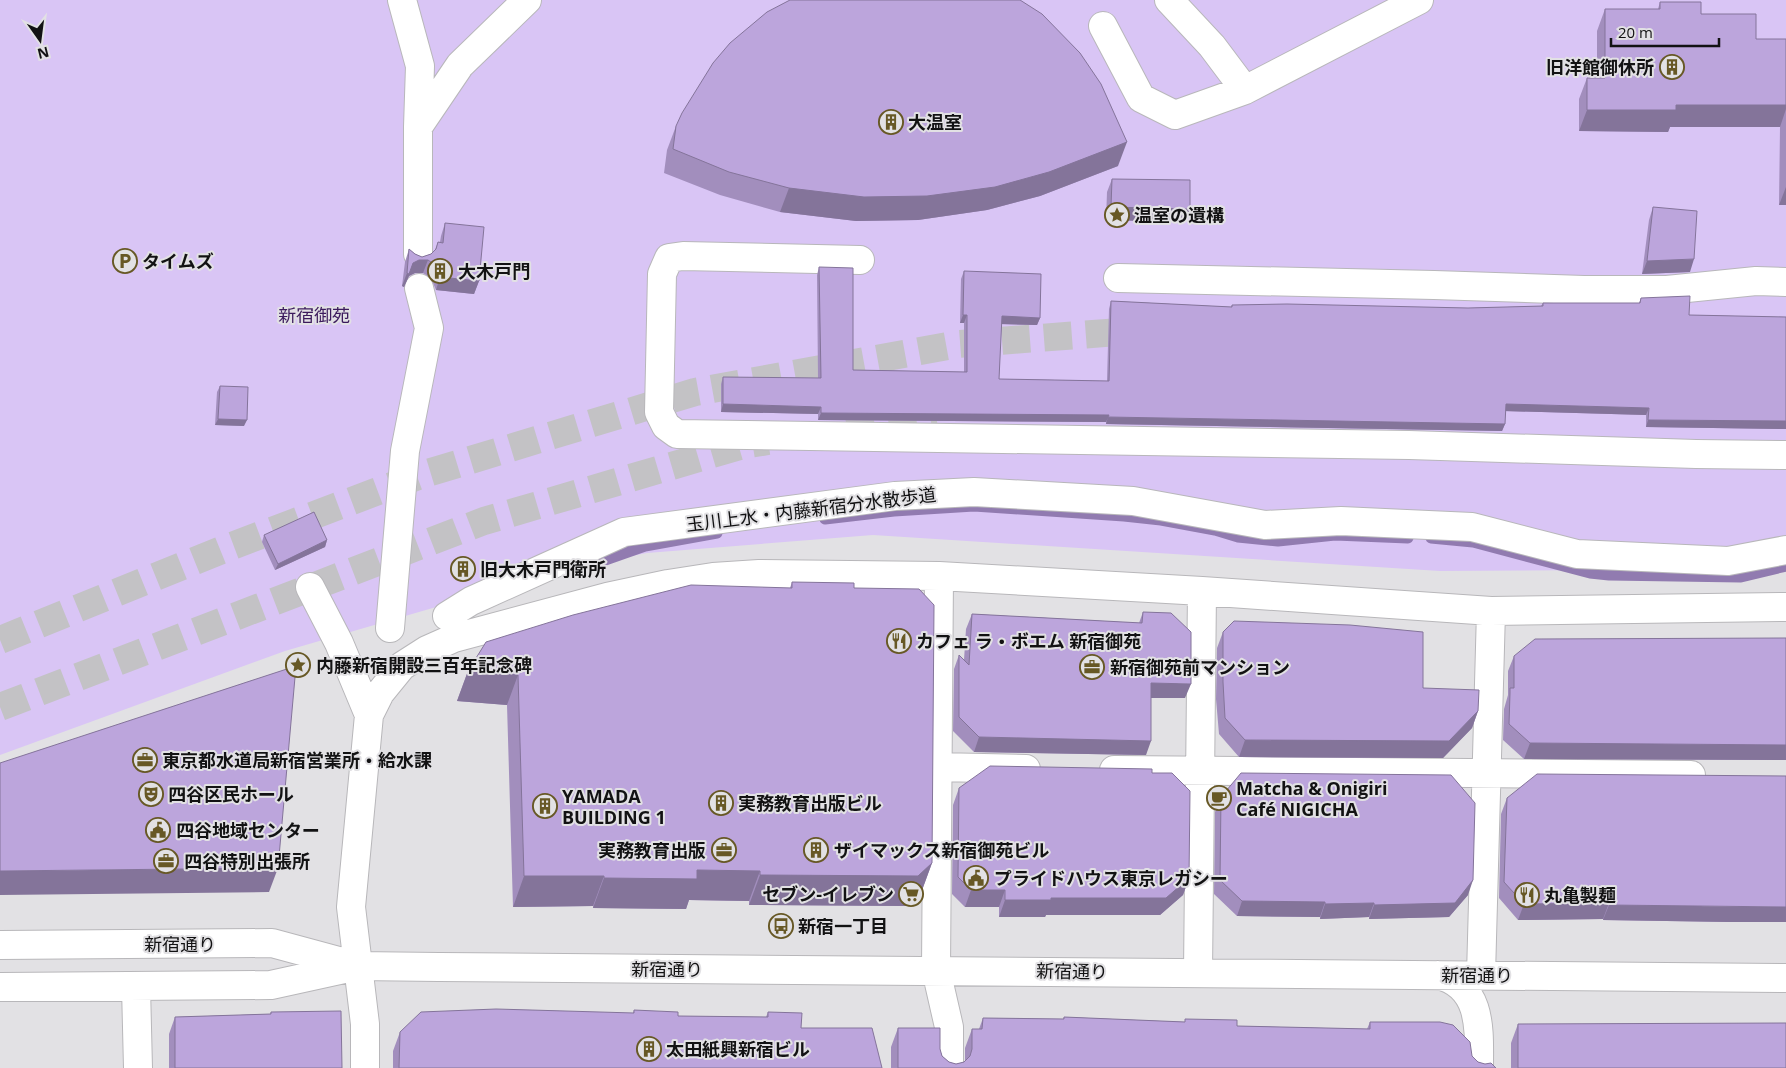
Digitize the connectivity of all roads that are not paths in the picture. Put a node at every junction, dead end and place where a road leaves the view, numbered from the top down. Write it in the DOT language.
graph roads {
  1 [pos="402,0"];
  2 [pos="527,0"];
  3 [pos="1170,0"];
  4 [pos="1419,0"];
  5 [pos="1103,26"];
  6 [pos="1245,90"];
  7 [pos="418,127"];
  8 [pos="418,254"];
  9 [pos="860,260"];
  10 [pos="1118,278"];
  11 [pos="1786,282"];
  12 [pos="419,288"];
  13 [pos="1786,455"];
  14 [pos="1786,550"];
  15 [pos="938,576"];
  16 [pos="310,588"];
  17 [pos="1202,591"];
  18 [pos="1786,607"];
  19 [pos="1491,611"];
  20 [pos="448,616"];
  21 [pos="390,628"];
  22 [pos="375,704"];
  23 [pos="937,767"];
  24 [pos="1054,769"];
  25 [pos="1093,770"];
  26 [pos="1200,772"];
  27 [pos="1486,773"];
  28 [pos="1718,776"];
  29 [pos="0,945"];
  30 [pos="357,966"];
  31 [pos="936,970"];
  32 [pos="1198,972"];
  33 [pos="1438,975"];
  34 [pos="1481,975"];
  35 [pos="1786,978"];
  36 [pos="0,987"];
  37 [pos="136,987"];
  38 [pos="138,1068"];
  39 [pos="365,1068"];
  40 [pos="949,1068"];
  41 [pos="1479,1068"];
  1 -- 7 [label="street"];
  2 -- 7 [label="street"];
  3 -- 6 [label="street"];
  4 -- 6 [label="street"];
  5 -- 6 [label="street"];
  7 -- 8 [label="street"];
  9 -- 13 [label="street"];
  10 -- 11 [label="street"];
  12 -- 21 [label="street"];
  14 -- 20 [label="street, 玉川上水・内藤新宿分水散歩道"];
  15 -- 17 [label="street"];
  15 -- 22 [label="street"];
  15 -- 23 [label="street"];
  16 -- 22 [label="street"];
  17 -- 19 [label="street"];
  17 -- 26 [label="street"];
  18 -- 19 [label="street"];
  19 -- 27 [label="street"];
  22 -- 30 [label="street"];
  23 -- 24 [label="street"];
  23 -- 31 [label="street"];
  25 -- 26 [label="street"];
  26 -- 27 [label="street"];
  26 -- 32 [label="street"];
  27 -- 28 [label="street"];
  27 -- 34 [label="street"];
  29 -- 30 [label="street, 新宿通り"];
  30 -- 31 [label="street, 新宿通り"];
  30 -- 37 [label="street, 新宿通り"];
  30 -- 39 [label="street"];
  31 -- 32 [label="street, 新宿通り"];
  31 -- 40 [label="street"];
  32 -- 33 [label="street, 新宿通り"];
  33 -- 34 [label="street, 新宿通り"];
  33 -- 41 [label="street"];
  34 -- 35 [label="street, 新宿通り"];
  36 -- 37 [label="street, 新宿通り"];
  37 -- 38 [label="street"];
}
